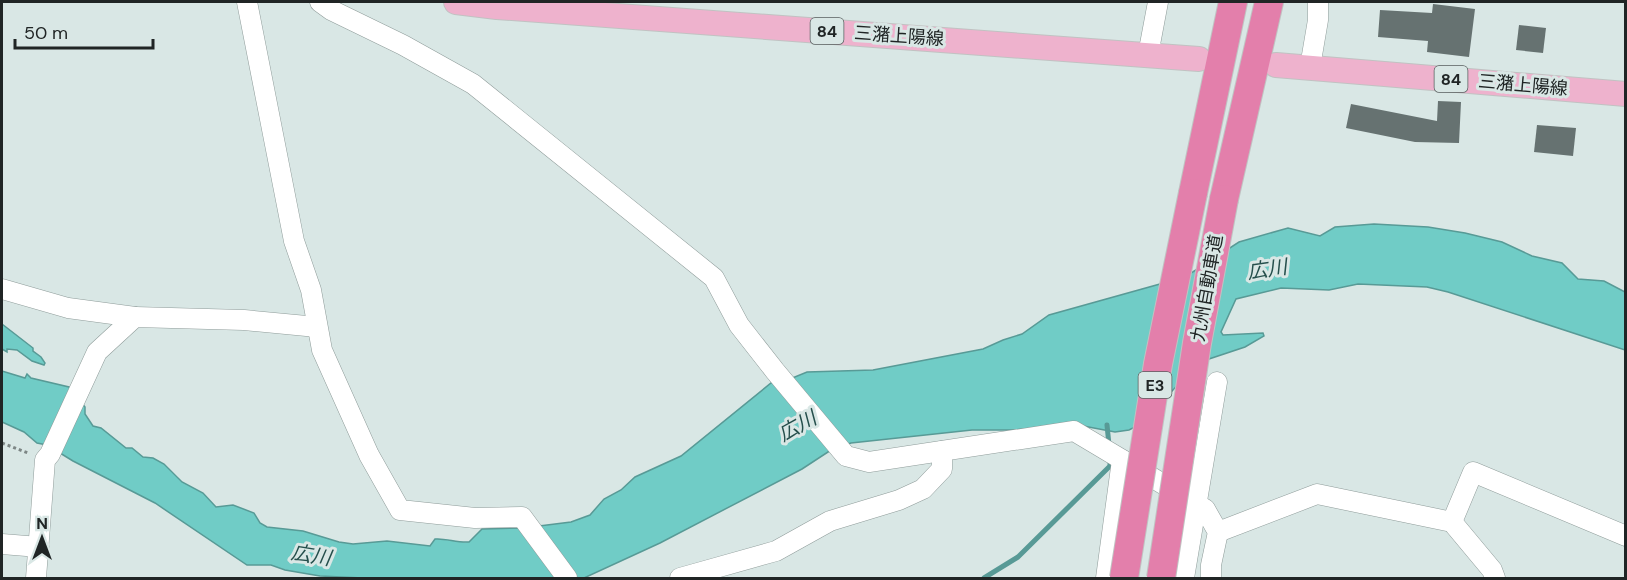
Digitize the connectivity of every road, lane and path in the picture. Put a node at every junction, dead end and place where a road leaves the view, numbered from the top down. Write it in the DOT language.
graph roads {
  1 [pos="247,2"];
  2 [pos="320,2"];
  3 [pos="456,2"];
  4 [pos="1158,2"];
  5 [pos="1233,2"];
  6 [pos="1269,2"];
  7 [pos="1318,2"];
  8 [pos="1148,55"];
  9 [pos="1198,59"];
  10 [pos="1276,65"];
  11 [pos="1310,68"];
  12 [pos="1626,93"];
  13 [pos="2,289"];
  14 [pos="135,317"];
  15 [pos="317,327"];
  16 [pos="1216,382"];
  17 [pos="2,443"];
  18 [pos="942,451"];
  19 [pos="47,457"];
  20 [pos="1122,460"];
  21 [pos="1196,504"];
  22 [pos="1452,522"];
  23 [pos="1218,532"];
  24 [pos="1626,536"];
  25 [pos="2,544"];
  26 [pos="39,547"];
  27 [pos="36,579"];
  28 [pos="567,579"];
  29 [pos="680,579"];
  30 [pos="1106,579"];
  31 [pos="1124,579"];
  32 [pos="1161,579"];
  33 [pos="1184,579"];
  34 [pos="1211,579"];
  35 [pos="1496,579"];
  1 -- 15 [label="street"];
  2 -- 18 [label="street"];
  3 -- 8 [label="main road, 三潴上陽線 / 84"];
  4 -- 8 [label="street"];
  5 -- 31 [label="highway, 九州自動車道 / E3, bridge"];
  6 -- 32 [label="highway, 九州自動車道 / E3, bridge"];
  7 -- 11 [label="street"];
  8 -- 9 [label="main road, 三潴上陽線 / 84"];
  10 -- 11 [label="main road, 三潴上陽線 / 84"];
  11 -- 12 [label="main road, 三潴上陽線 / 84"];
  13 -- 14 [label="street"];
  14 -- 15 [label="street"];
  14 -- 19 [label="street"];
  15 -- 28 [label="street"];
  16 -- 21 [label="street"];
  17 -- 19 [label="path"];
  18 -- 20 [label="street"];
  18 -- 29 [label="street"];
  19 -- 26 [label="street"];
  20 -- 21 [label="street"];
  20 -- 30 [label="street"];
  21 -- 23 [label="street"];
  21 -- 33 [label="street"];
  22 -- 23 [label="street"];
  22 -- 24 [label="street"];
  22 -- 35 [label="street"];
  23 -- 34 [label="street"];
  25 -- 26 [label="street"];
  26 -- 27 [label="street"];
}
